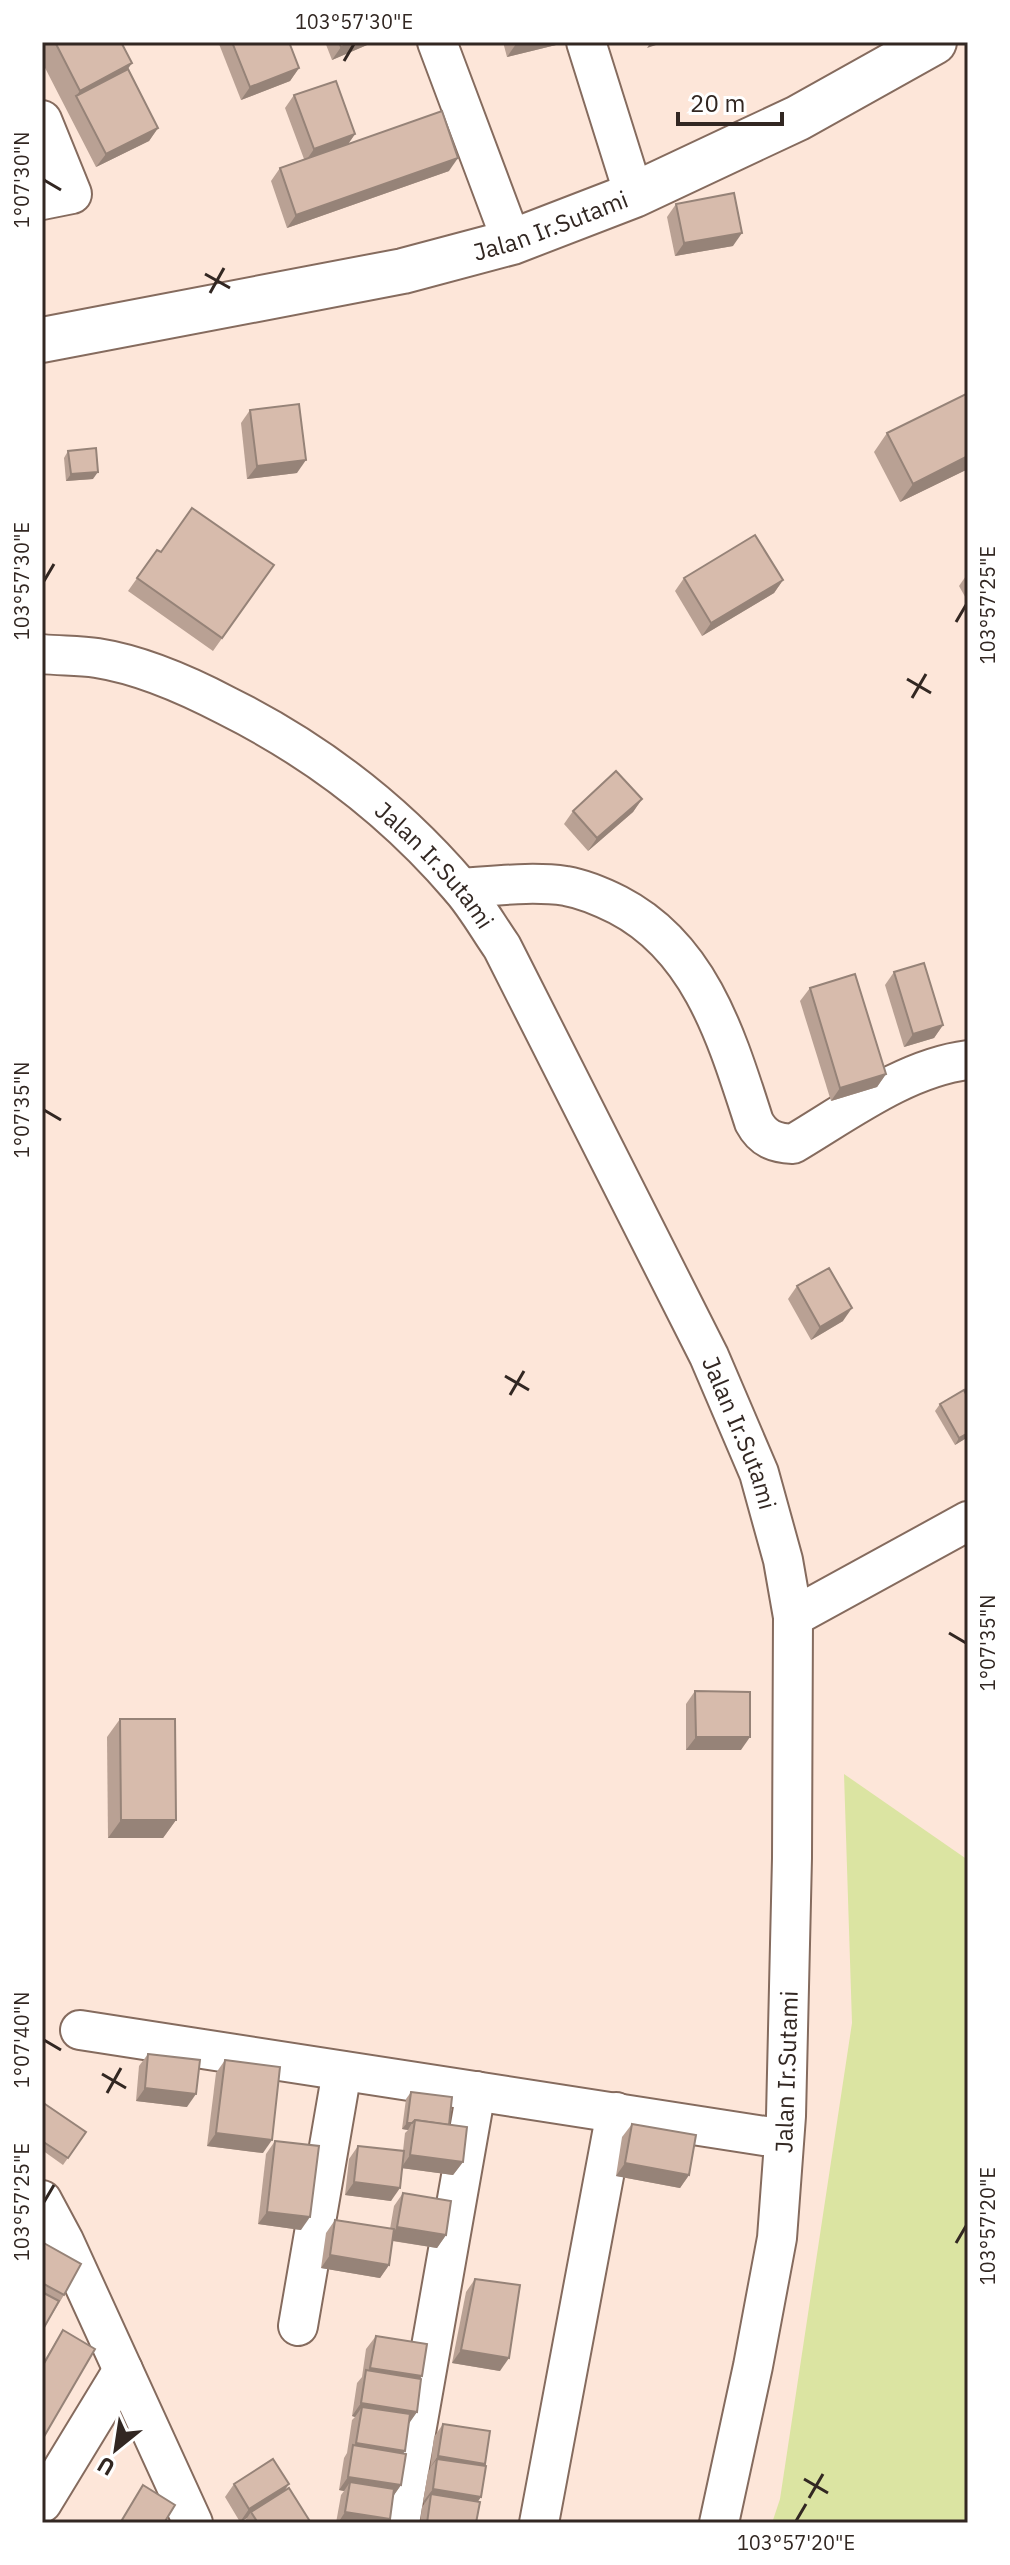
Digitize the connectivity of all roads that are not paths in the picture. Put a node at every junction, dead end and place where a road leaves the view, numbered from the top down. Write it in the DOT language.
graph roads {
  1 [pos="437,42"];
  2 [pos="586,42"];
  3 [pos="934,42"];
  4 [pos="42,120"];
  5 [pos="634,195"];
  6 [pos="42,200"];
  7 [pos="512,242"];
  8 [pos="42,340"];
  9 [pos="42,654"];
  10 [pos="461,888"];
  11 [pos="968,1060"];
  12 [pos="968,1521"];
  13 [pos="793,1617"];
  14 [pos="80,2030"];
  15 [pos="342,2071"];
  16 [pos="476,2091"];
  17 [pos="616,2112"];
  18 [pos="784,2139"];
  19 [pos="42,2200"];
  20 [pos="298,2326"];
  21 [pos="123,2370"];
  22 [pos="42,2503"];
  23 [pos="193,2523"];
  24 [pos="400,2523"];
  25 [pos="539,2523"];
  26 [pos="719,2523"];
  1 -- 7 [label="street"];
  2 -- 5 [label="street"];
  3 -- 5 [label="street, Jalan Ir.Sutami"];
  4 -- 6 [label="street"];
  5 -- 7 [label="street, Jalan Ir.Sutami"];
  7 -- 8 [label="street, Jalan Ir.Sutami"];
  9 -- 10 [label="street, Jalan Ir.Sutami"];
  10 -- 11 [label="street"];
  10 -- 13 [label="street, Jalan Ir.Sutami"];
  12 -- 13 [label="street"];
  13 -- 18 [label="street, Jalan Ir.Sutami"];
  14 -- 15 [label="street"];
  15 -- 16 [label="street"];
  15 -- 20 [label="street"];
  16 -- 17 [label="street"];
  16 -- 24 [label="street"];
  17 -- 18 [label="street"];
  17 -- 25 [label="street"];
  18 -- 26 [label="street, Jalan Ir.Sutami"];
  19 -- 21 [label="street"];
  21 -- 22 [label="street"];
  21 -- 23 [label="street"];
}
